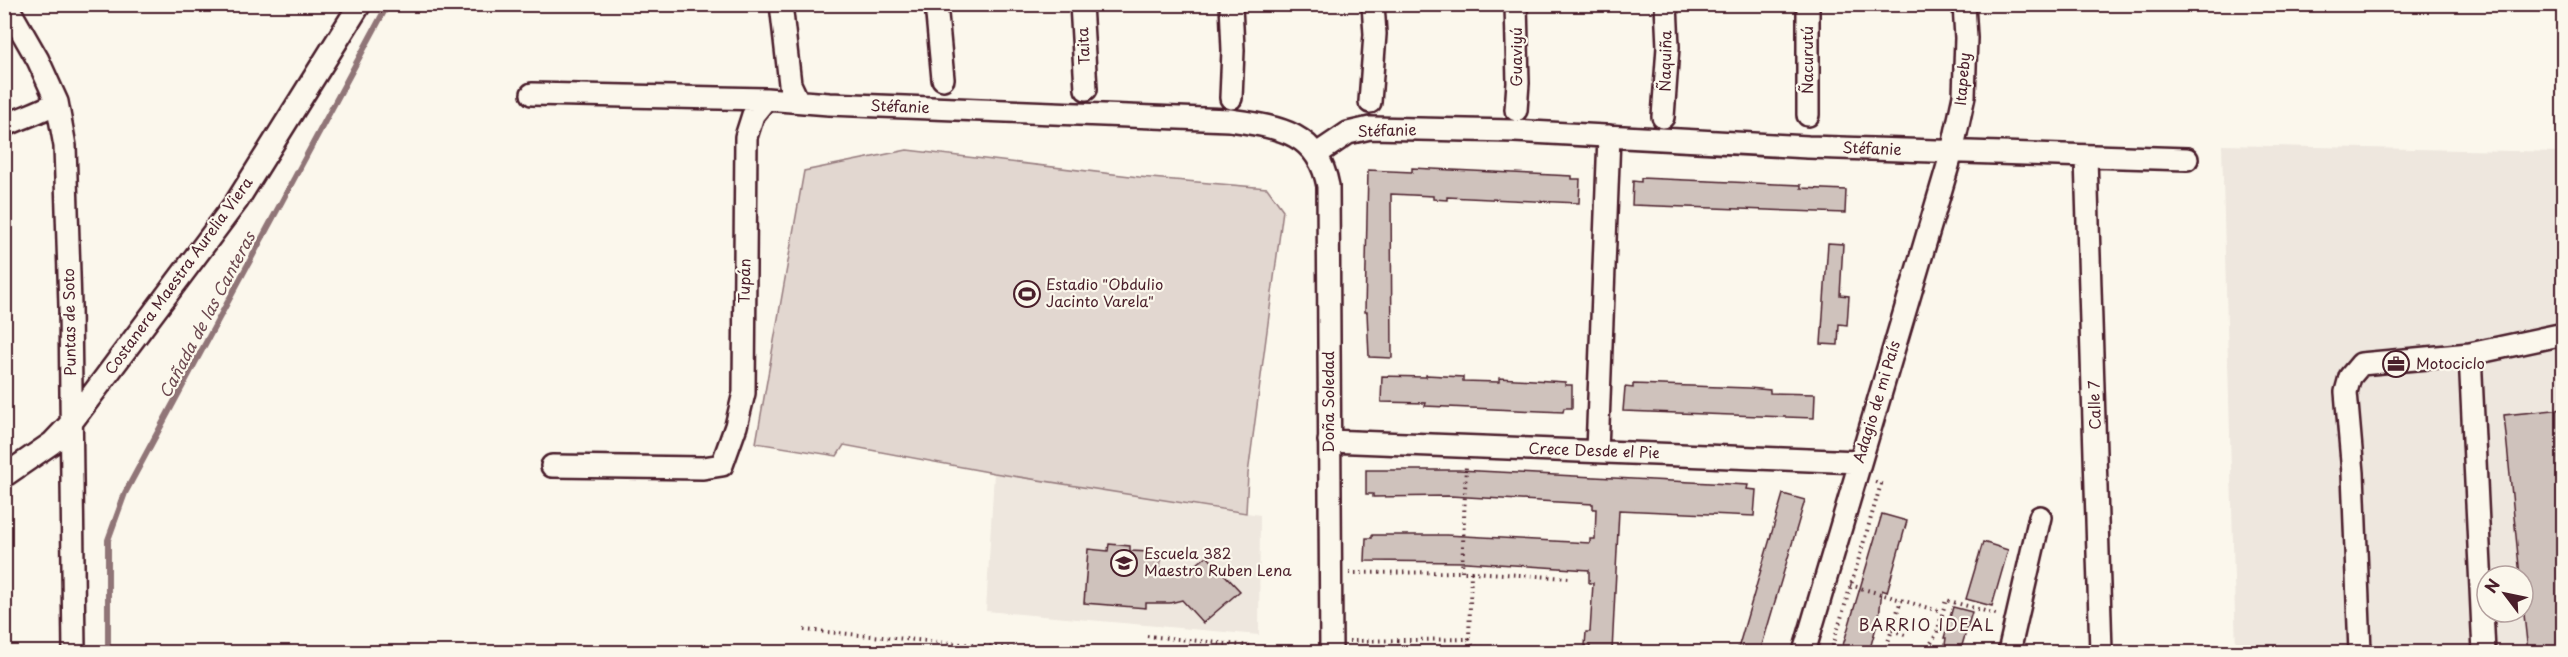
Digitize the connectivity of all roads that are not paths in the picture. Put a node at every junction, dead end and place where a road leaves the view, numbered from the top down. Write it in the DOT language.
graph roads {
  1 [pos="6,4"];
  2 [pos="360,4"];
  3 [pos="781,4"];
  4 [pos="936,4"];
  5 [pos="1081,4"];
  6 [pos="1231,4"];
  7 [pos="1373,4"];
  8 [pos="1516,4"];
  9 [pos="1666,4"];
  10 [pos="1808,4"];
  11 [pos="1964,4"];
  12 [pos="943,79"];
  13 [pos="1086,88"];
  14 [pos="532,94"];
  15 [pos="1230,98"];
  16 [pos="766,99"];
  17 [pos="798,101"];
  18 [pos="57,102"];
  19 [pos="1370,102"];
  20 [pos="1516,110"];
  21 [pos="1808,115"];
  22 [pos="1664,117"];
  23 [pos="4,126"];
  24 [pos="1609,136"];
  25 [pos="1952,152"];
  26 [pos="1317,154"];
  27 [pos="2086,157"];
  28 [pos="2187,159"];
  29 [pos="2564,334"];
  30 [pos="2469,354"];
  31 [pos="71,423"];
  32 [pos="1329,441"];
  33 [pos="1597,451"];
  34 [pos="552,466"];
  35 [pos="1857,469"];
  36 [pos="4,476"];
  37 [pos="2040,517"];
  38 [pos="1325,649"];
  39 [pos="74,652"];
  40 [pos="1804,652"];
  41 [pos="2009,652"];
  42 [pos="2101,652"];
  43 [pos="2360,652"];
  44 [pos="2484,652"];
  1 -- 18 [label="street, Puntas de Soto"];
  2 -- 31 [label="street, Costanera Maestra Aurelia Viera"];
  3 -- 17 [label="street"];
  4 -- 12 [label="street"];
  5 -- 13 [label="street, Taita"];
  6 -- 15 [label="street"];
  7 -- 19 [label="street"];
  8 -- 20 [label="street, Guaviyú"];
  9 -- 22 [label="street, Ñaquiña"];
  10 -- 21 [label="street, Ñacurutú"];
  11 -- 25 [label="street, Itapeby"];
  14 -- 16 [label="street, Stéfanie"];
  16 -- 17 [label="street, Stéfanie"];
  16 -- 34 [label="street, Tupán"];
  17 -- 26 [label="street, Stéfanie"];
  18 -- 23 [label="street"];
  18 -- 31 [label="street, Puntas de Soto"];
  24 -- 25 [label="street, Stéfanie"];
  24 -- 26 [label="street, Stéfanie"];
  24 -- 33 [label="street"];
  25 -- 27 [label="street, Stéfanie"];
  25 -- 35 [label="street, Adagio de mi País"];
  26 -- 32 [label="street, Doña Soledad"];
  27 -- 28 [label="street, Stéfanie"];
  27 -- 42 [label="street, Calle 7"];
  29 -- 30 [label="street"];
  30 -- 43 [label="street"];
  30 -- 44 [label="street"];
  31 -- 36 [label="street, Costanera Maestra Aurelia Viera"];
  31 -- 39 [label="street, Puntas de Soto"];
  32 -- 33 [label="street, Crece Desde el Pie"];
  32 -- 38 [label="street, Doña Soledad"];
  33 -- 35 [label="street, Crece Desde el Pie"];
  35 -- 40 [label="street, Adagio de mi País"];
  37 -- 41 [label="street"];
}
